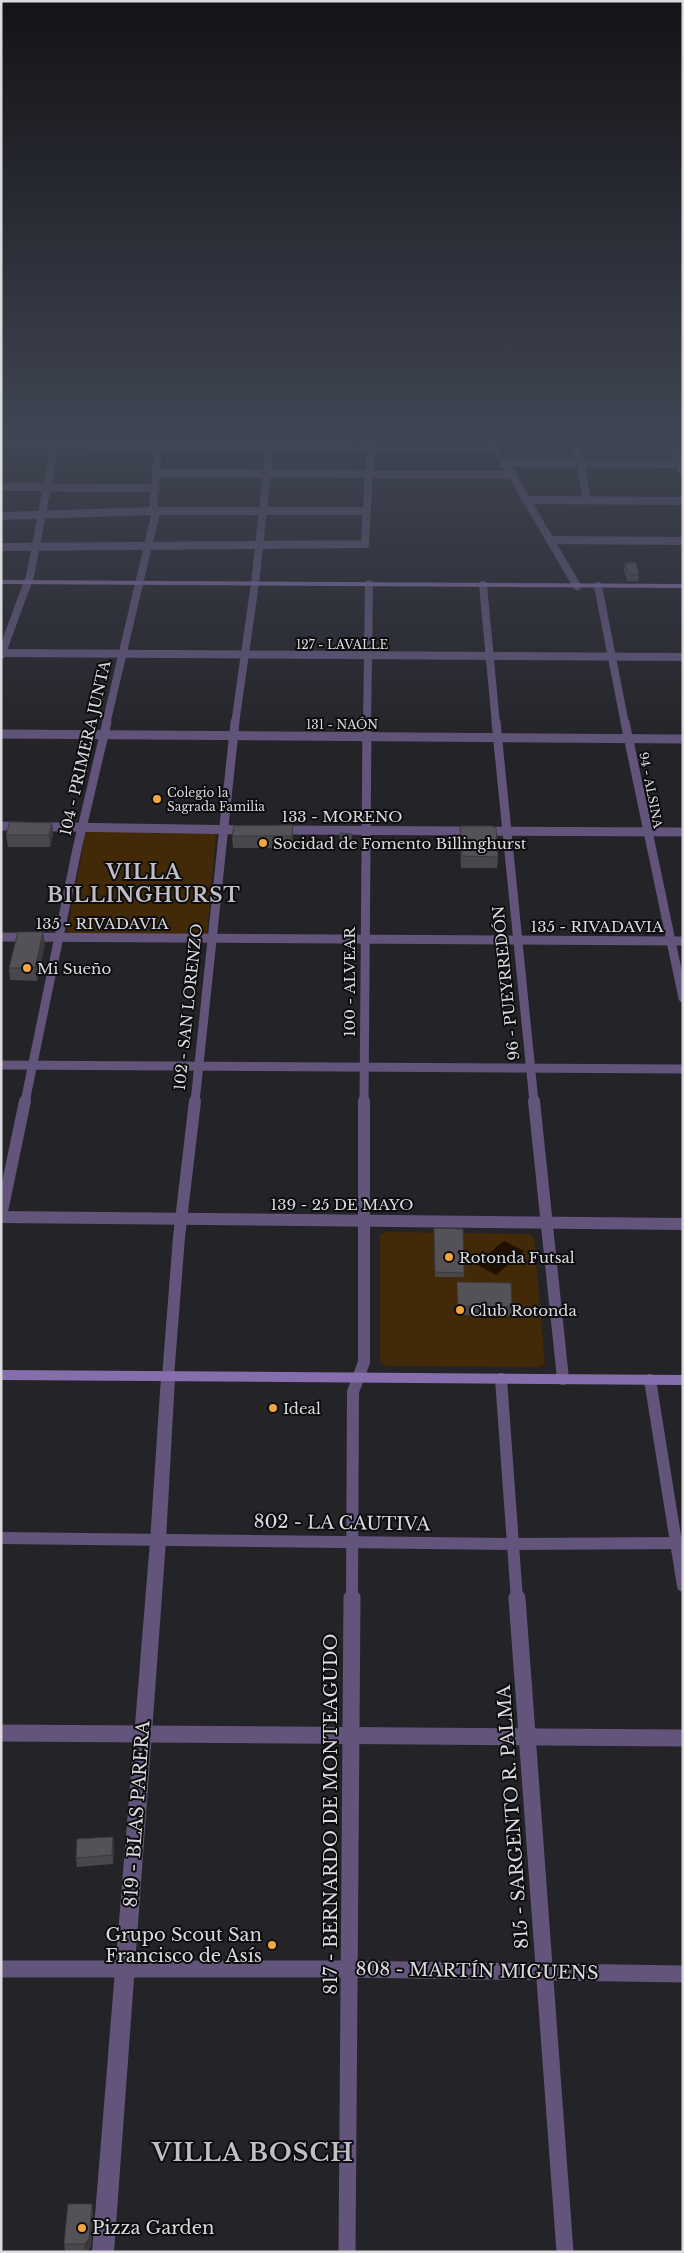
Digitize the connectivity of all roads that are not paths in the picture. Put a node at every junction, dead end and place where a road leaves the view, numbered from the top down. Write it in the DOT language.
graph roads {
  1 [pos="38,540"];
  2 [pos="149,540"];
  3 [pos="260,540"];
  4 [pos="366,540"];
  5 [pos="550,540"];
  6 [pos="569,540"];
  7 [pos="683,541"];
  8 [pos="148,545"];
  9 [pos="259,546"];
  10 [pos="1,547"];
  11 [pos="37,547"];
  12 [pos="1,582"];
  13 [pos="28,582"];
  14 [pos="138,582"];
  15 [pos="255,583"];
  16 [pos="369,584"];
  17 [pos="483,584"];
  18 [pos="577,586"];
  19 [pos="598,586"];
  20 [pos="683,586"];
  21 [pos="2,654"];
  22 [pos="122,654"];
  23 [pos="245,655"];
  24 [pos="367,655"];
  25 [pos="490,656"];
  26 [pos="613,656"];
  27 [pos="683,657"];
  28 [pos="1,734"];
  29 [pos="104,735"];
  30 [pos="234,736"];
  31 [pos="367,736"];
  32 [pos="498,737"];
  33 [pos="628,738"];
  34 [pos="683,739"];
  35 [pos="1,826"];
  36 [pos="83,828"];
  37 [pos="224,830"];
  38 [pos="366,830"];
  39 [pos="506,832"];
  40 [pos="647,832"];
  41 [pos="683,832"];
  42 [pos="1,937"];
  43 [pos="60,938"];
  44 [pos="212,938"];
  45 [pos="364,939"];
  46 [pos="518,940"];
  47 [pos="670,941"];
  48 [pos="683,941"];
  49 [pos="683,998"];
  50 [pos="1,1065"];
  51 [pos="32,1065"];
  52 [pos="198,1066"];
  53 [pos="364,1067"];
  54 [pos="531,1067"];
  55 [pos="683,1069"];
  56 [pos="1,1216"];
  57 [pos="181,1220"];
  58 [pos="364,1220"];
  59 [pos="548,1224"];
  60 [pos="683,1224"];
  61 [pos="1,1375"];
  62 [pos="168,1377"];
  63 [pos="357,1378"];
  64 [pos="501,1379"];
  65 [pos="563,1379"];
  66 [pos="650,1380"];
  67 [pos="683,1380"];
  68 [pos="1,1538"];
  69 [pos="353,1540"];
  70 [pos="158,1541"];
  71 [pos="680,1543"];
  72 [pos="514,1544"];
  73 [pos="683,1586"];
  74 [pos="1,1733"];
  75 [pos="143,1734"];
  76 [pos="351,1736"];
  77 [pos="528,1737"];
  78 [pos="683,1738"];
  79 [pos="1,1969"];
  80 [pos="125,1969"];
  81 [pos="350,1969"];
  82 [pos="544,1973"];
  83 [pos="683,1974"];
  84 [pos="103,2252"];
  85 [pos="347,2252"];
  86 [pos="565,2252"];
  1 -- 11 [label="street"];
  2 -- 8 [label="street, 104 - PRIMERA JUNTA"];
  3 -- 9 [label="street, 102 - SAN LORENZO"];
  4 -- 9 [label="street"];
  5 -- 18 [label="street"];
  6 -- 7 [label="street"];
  8 -- 9 [label="street"];
  8 -- 11 [label="street"];
  8 -- 14 [label="street, 104 - PRIMERA JUNTA"];
  9 -- 15 [label="street, 102 - SAN LORENZO"];
  10 -- 11 [label="street"];
  11 -- 13 [label="street"];
  12 -- 13 [label="main road"];
  13 -- 14 [label="main road"];
  13 -- 21 [label="street"];
  14 -- 15 [label="main road"];
  14 -- 22 [label="street, 104 - PRIMERA JUNTA"];
  15 -- 16 [label="main road"];
  15 -- 23 [label="street, 102 - SAN LORENZO"];
  16 -- 17 [label="main road"];
  16 -- 24 [label="street, 100 - ALVEAR"];
  17 -- 18 [label="main road"];
  17 -- 25 [label="street, 96 - PUEYRREDÓN"];
  18 -- 19 [label="main road"];
  19 -- 20 [label="main road"];
  19 -- 26 [label="street, 94 - ALSINA"];
  21 -- 22 [label="street, 127 - LAVALLE"];
  22 -- 23 [label="street, 127 - LAVALLE"];
  22 -- 29 [label="street, 104 - PRIMERA JUNTA"];
  23 -- 24 [label="street, 127 - LAVALLE"];
  23 -- 30 [label="street, 102 - SAN LORENZO"];
  24 -- 25 [label="street, 127 - LAVALLE"];
  24 -- 31 [label="street, 100 - ALVEAR"];
  25 -- 26 [label="street, 127 - LAVALLE"];
  25 -- 32 [label="street, 96 - PUEYRREDÓN"];
  26 -- 27 [label="street, 127 - LAVALLE"];
  26 -- 33 [label="street, 94 - ALSINA"];
  28 -- 29 [label="street, 131 - NAÓN"];
  29 -- 30 [label="street, 131 - NAÓN"];
  29 -- 36 [label="street, 104 - PRIMERA JUNTA"];
  30 -- 31 [label="street, 131 - NAÓN"];
  30 -- 37 [label="street, 102 - SAN LORENZO"];
  31 -- 32 [label="street, 131 - NAÓN"];
  31 -- 38 [label="street, 100 - ALVEAR"];
  32 -- 33 [label="street, 131 - NAÓN"];
  32 -- 39 [label="street, 96 - PUEYRREDÓN"];
  33 -- 34 [label="street, 131 - NAÓN"];
  33 -- 40 [label="street, 94 - ALSINA"];
  35 -- 36 [label="street, 133 - MORENO"];
  36 -- 37 [label="street, 133 - MORENO"];
  36 -- 43 [label="street, 104 - PRIMERA JUNTA"];
  37 -- 38 [label="street, 133 - MORENO"];
  37 -- 44 [label="street, 102 - SAN LORENZO"];
  38 -- 39 [label="street, 133 - MORENO"];
  38 -- 45 [label="street, 100 - ALVEAR"];
  39 -- 40 [label="street, 133 - MORENO"];
  39 -- 46 [label="street, 96 - PUEYRREDÓN"];
  40 -- 41 [label="street, 133 - MORENO"];
  40 -- 47 [label="street, 94 - ALSINA"];
  42 -- 43 [label="street, 135 - RIVADAVIA"];
  43 -- 44 [label="street, 135 - RIVADAVIA"];
  43 -- 51 [label="street, 104 - PRIMERA JUNTA"];
  44 -- 45 [label="street, 135 - RIVADAVIA"];
  44 -- 52 [label="street, 102 - SAN LORENZO"];
  45 -- 46 [label="street, 135 - RIVADAVIA"];
  45 -- 53 [label="street, 100 - ALVEAR"];
  46 -- 47 [label="street, 135 - RIVADAVIA"];
  46 -- 54 [label="street, 96 - PUEYRREDÓN"];
  47 -- 48 [label="street, 135 - RIVADAVIA"];
  47 -- 49 [label="street, 94 - ALSINA"];
  50 -- 51 [label="street"];
  51 -- 52 [label="street"];
  51 -- 56 [label="street, 104 - PRIMERA JUNTA"];
  52 -- 53 [label="street"];
  52 -- 57 [label="street, 102 - SAN LORENZO"];
  53 -- 54 [label="street"];
  53 -- 58 [label="street, 100 - ALVEAR"];
  54 -- 55 [label="street"];
  54 -- 59 [label="street, 96 - PUEYRREDÓN"];
  56 -- 57 [label="street, 139 - 25 DE MAYO"];
  57 -- 58 [label="street, 139 - 25 DE MAYO"];
  57 -- 62 [label="street, 102 - SAN LORENZO"];
  58 -- 59 [label="street, 139 - 25 DE MAYO"];
  58 -- 63 [label="street, 100 - ALVEAR"];
  59 -- 60 [label="street, 139 - 25 DE MAYO"];
  59 -- 65 [label="street, 96 - PUEYRREDÓN"];
  61 -- 62 [label="main road"];
  62 -- 63 [label="main road"];
  62 -- 70 [label="street, 819 - BLAS PARERA"];
  63 -- 64 [label="main road"];
  63 -- 69 [label="street, 817 - BERNARDO DE MONTEAGUDO"];
  64 -- 65 [label="main road"];
  64 -- 72 [label="street, 815 - SARGENTO R. PALMA"];
  65 -- 66 [label="main road"];
  66 -- 67 [label="main road"];
  66 -- 71 [label="street"];
  68 -- 70 [label="street, 802 - LA CAUTIVA"];
  69 -- 70 [label="street, 802 - LA CAUTIVA"];
  69 -- 72 [label="street, 802 - LA CAUTIVA"];
  69 -- 76 [label="street, 817 - BERNARDO DE MONTEAGUDO"];
  70 -- 75 [label="street, 819 - BLAS PARERA"];
  71 -- 72 [label="street, 802 - LA CAUTIVA"];
  71 -- 73 [label="street"];
  72 -- 77 [label="street, 815 - SARGENTO R. PALMA"];
  74 -- 75 [label="street"];
  75 -- 76 [label="street"];
  75 -- 80 [label="street, 819 - BLAS PARERA"];
  76 -- 77 [label="street"];
  76 -- 81 [label="street, 817 - BERNARDO DE MONTEAGUDO"];
  77 -- 78 [label="street"];
  77 -- 82 [label="street, 815 - SARGENTO R. PALMA"];
  79 -- 80 [label="street, 808 - MARTÍN MIGUENS"];
  80 -- 81 [label="street, 808 - MARTÍN MIGUENS"];
  80 -- 84 [label="street, 819 - BLAS PARERA"];
  81 -- 82 [label="street, 808 - MARTÍN MIGUENS"];
  81 -- 85 [label="street, 817 - BERNARDO DE MONTEAGUDO"];
  82 -- 83 [label="street, 808 - MARTÍN MIGUENS"];
  82 -- 86 [label="street, 815 - SARGENTO R. PALMA"];
}
